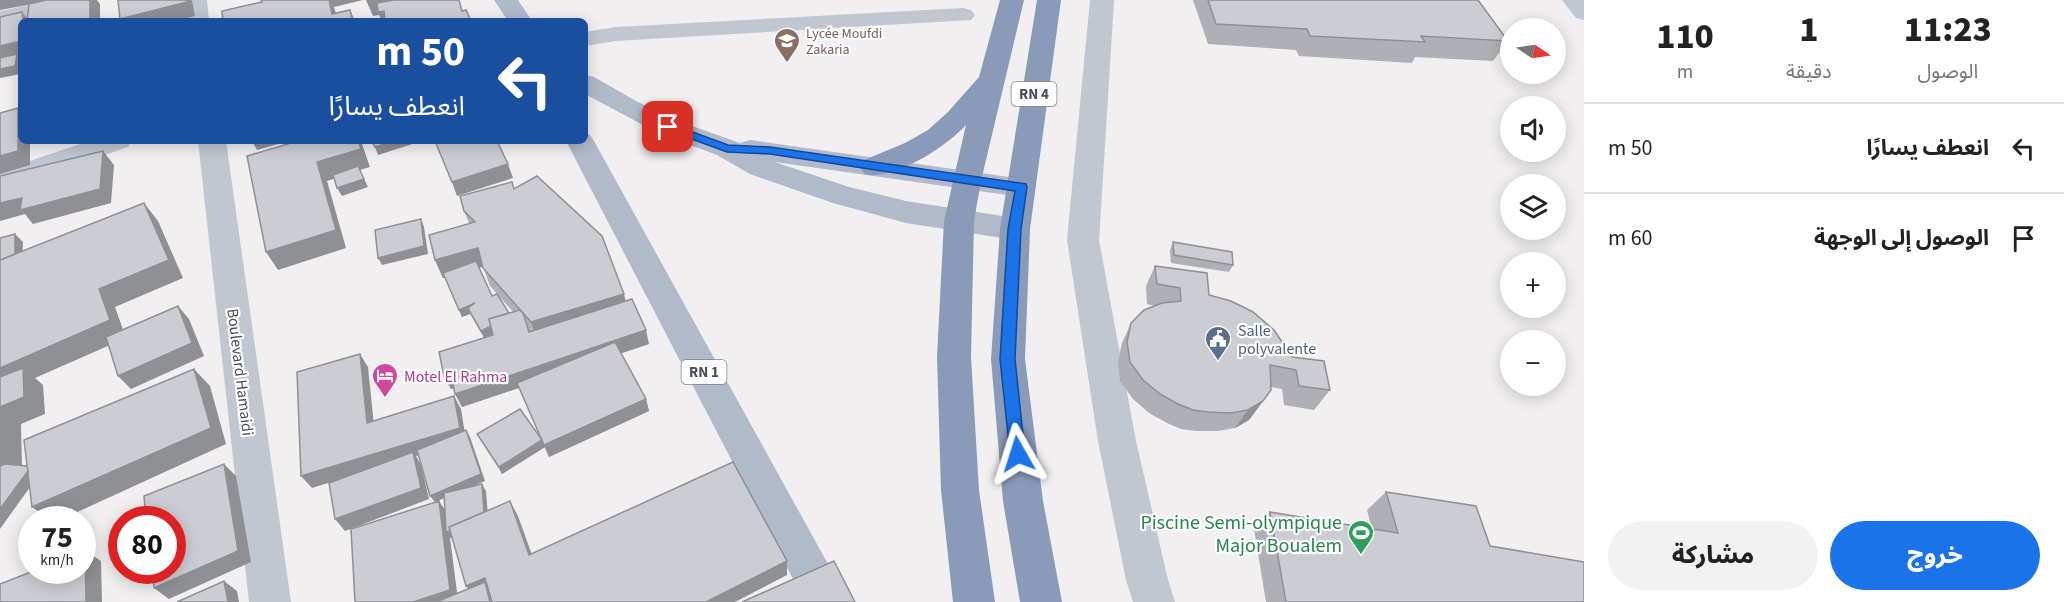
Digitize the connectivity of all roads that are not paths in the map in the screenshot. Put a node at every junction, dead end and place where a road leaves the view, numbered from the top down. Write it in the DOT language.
graph roads {
  1 [pos="85,0"];
  2 [pos="195,0"];
  3 [pos="506,0"];
  4 [pos="1012,0"];
  5 [pos="1049,0"];
  6 [pos="1102,0"];
  7 [pos="1574,0"];
  8 [pos="1584,13"];
  9 [pos="963,15"];
  10 [pos="0,18"];
  11 [pos="197,18"];
  12 [pos="518,18"];
  13 [pos="588,39"];
  14 [pos="993,75"];
  15 [pos="588,85"];
  16 [pos="626,107"];
  17 [pos="588,112"];
  18 [pos="109,144"];
  19 [pos="212,144"];
  20 [pos="582,144"];
  21 [pos="727,148"];
  22 [pos="874,167"];
  23 [pos="0,181"];
  24 [pos="966,181"];
  25 [pos="1021,187"];
  26 [pos="959,221"];
  27 [pos="1015,229"];
  28 [pos="270,602"];
  29 [pos="828,602"];
  30 [pos="974,602"];
  31 [pos="1041,602"];
  32 [pos="1154,602"];
  1 -- 10 [label="street"];
  2 -- 11 [label="street"];
  3 -- 12 [label="main road"];
  4 -- 14 [label="highway, RN 4"];
  5 -- 25 [label="highway, RN 4"];
  6 -- 32 [label="street"];
  7 -- 8 [label="street"];
  9 -- 13 [label="street"];
  14 -- 22 [label="highway"];
  14 -- 24 [label="highway, RN 4"];
  15 -- 16 [label="main road"];
  16 -- 17 [label="main road"];
  16 -- 21 [label="main road"];
  18 -- 23 [label="street"];
  19 -- 28 [label="street, Boulevard Hamaidi"];
  20 -- 29 [label="main road, RN 1"];
  21 -- 22 [label="main road"];
  21 -- 26 [label="main road"];
  22 -- 24 [label="main road"];
  24 -- 25 [label="main road"];
  24 -- 26 [label="highway"];
  25 -- 27 [label="highway"];
  26 -- 27 [label="main road"];
  26 -- 30 [label="highway"];
  27 -- 31 [label="highway"];
}
